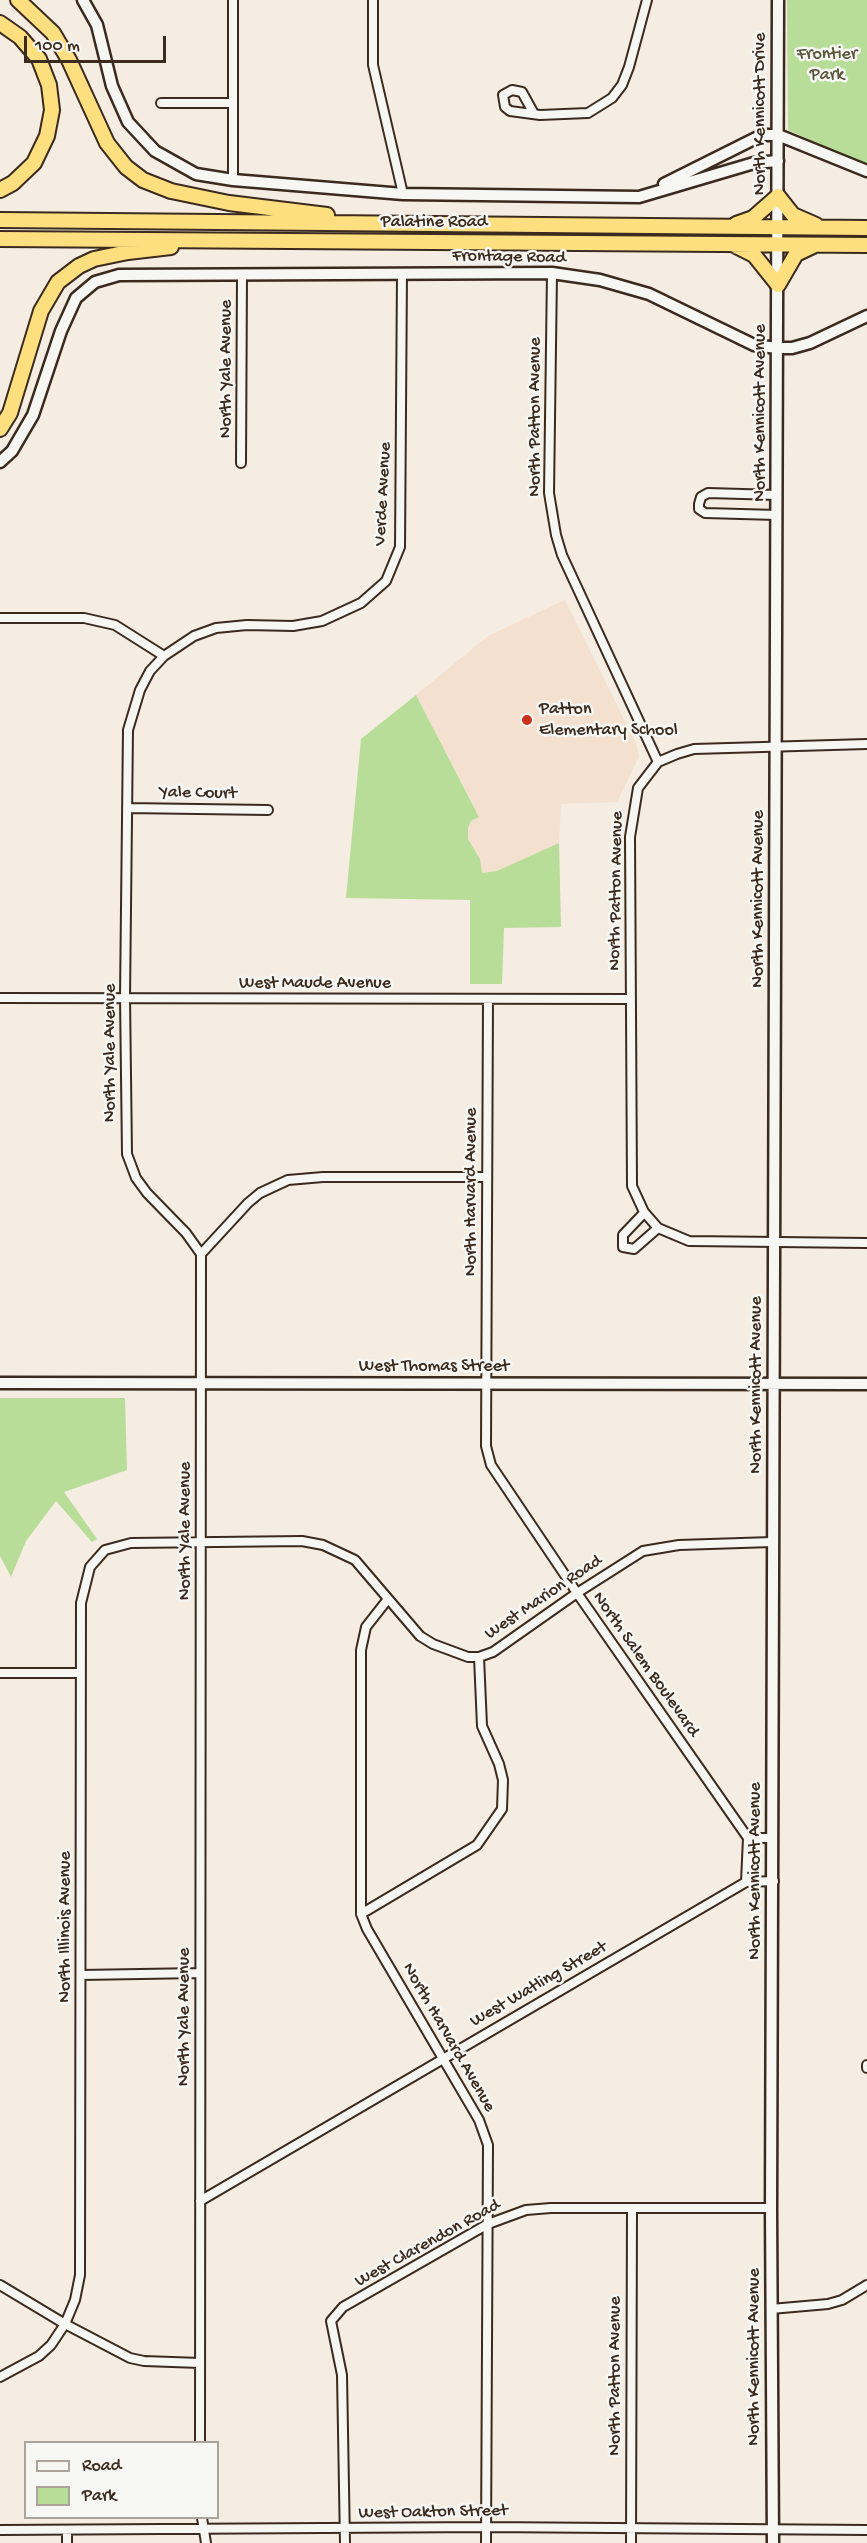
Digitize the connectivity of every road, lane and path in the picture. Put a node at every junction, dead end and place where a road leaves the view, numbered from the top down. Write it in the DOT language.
graph roads {
  1 [pos="18,0"];
  2 [pos="83,0"];
  3 [pos="233,0"];
  4 [pos="374,0"];
  5 [pos="647,0"];
  6 [pos="778,0"];
  7 [pos="0,23"];
  8 [pos="161,103"];
  9 [pos="231,103"];
  10 [pos="533,112"];
  11 [pos="778,135"];
  12 [pos="778,161"];
  13 [pos="867,171"];
  14 [pos="233,180"];
  15 [pos="0,190"];
  16 [pos="403,194"];
  17 [pos="626,196"];
  18 [pos="778,196"];
  19 [pos="0,220"];
  20 [pos="398,223"];
  21 [pos="727,227"];
  22 [pos="778,228"];
  23 [pos="823,228"];
  24 [pos="867,228"];
  25 [pos="0,239"];
  26 [pos="400,241"];
  27 [pos="729,243"];
  28 [pos="778,243"];
  29 [pos="819,244"];
  30 [pos="867,245"];
  31 [pos="402,273"];
  32 [pos="552,273"];
  33 [pos="242,276"];
  34 [pos="778,285"];
  35 [pos="867,316"];
  36 [pos="777,348"];
  37 [pos="0,429"];
  38 [pos="0,462"];
  39 [pos="241,463"];
  40 [pos="777,495"];
  41 [pos="777,515"];
  42 [pos="0,618"];
  43 [pos="164,656"];
  44 [pos="867,744"];
  45 [pos="776,746"];
  46 [pos="658,762"];
  47 [pos="127,808"];
  48 [pos="268,810"];
  49 [pos="125,997"];
  50 [pos="0,998"];
  51 [pos="631,999"];
  52 [pos="488,1000"];
  53 [pos="486,1177"];
  54 [pos="644,1213"];
  55 [pos="658,1228"];
  56 [pos="774,1242"];
  57 [pos="867,1243"];
  58 [pos="201,1254"];
  59 [pos="0,1383"];
  60 [pos="201,1383"];
  61 [pos="487,1383"];
  62 [pos="774,1384"];
  63 [pos="867,1384"];
  64 [pos="772,1542"];
  65 [pos="201,1543"];
  66 [pos="120,1544"];
  67 [pos="577,1593"];
  68 [pos="388,1599"];
  69 [pos="479,1657"];
  70 [pos="0,1673"];
  71 [pos="80,1673"];
  72 [pos="748,1838"];
  73 [pos="773,1838"];
  74 [pos="774,1881"];
  75 [pos="746,1882"];
  76 [pos="361,1914"];
  77 [pos="200,1974"];
  78 [pos="81,1975"];
  79 [pos="442,2059"];
  80 [pos="200,2201"];
  81 [pos="771,2208"];
  82 [pos="632,2209"];
  83 [pos="488,2224"];
  84 [pos="0,2285"];
  85 [pos="867,2285"];
  86 [pos="771,2309"];
  87 [pos="65,2324"];
  88 [pos="200,2363"];
  89 [pos="0,2377"];
  90 [pos="200,2441"];
  91 [pos="202,2519"];
  92 [pos="486,2527"];
  93 [pos="631,2528"];
  94 [pos="345,2529"];
  95 [pos="773,2529"];
  96 [pos="0,2530"];
  97 [pos="67,2530"];
  98 [pos="205,2530"];
  99 [pos="867,2530"];
  100 [pos="67,2543"];
  101 [pos="206,2543"];
  102 [pos="345,2543"];
  103 [pos="486,2543"];
  104 [pos="631,2543"];
  105 [pos="773,2543"];
  1 -- 20 [label="highway"];
  2 -- 14 [label="street"];
  3 -- 9 [label="street"];
  4 -- 16 [label="street"];
  5 -- 10 [label="street"];
  6 -- 11 [label="street, North Kennicott Drive"];
  7 -- 15 [label="highway"];
  8 -- 9 [label="street"];
  9 -- 14 [label="street"];
  11 -- 12 [label="street, North Kennicott Drive"];
  11 -- 13 [label="street"];
  11 -- 17 [label="street"];
  12 -- 17 [label="street"];
  12 -- 18 [label="street, North Kennicott Drive"];
  14 -- 16 [label="street"];
  16 -- 17 [label="street"];
  18 -- 21 [label="highway"];
  18 -- 22 [label="street, North Kennicott Drive"];
  18 -- 23 [label="highway"];
  19 -- 20 [label="highway, Palatine Road"];
  20 -- 21 [label="highway, Palatine Road"];
  21 -- 22 [label="highway, Palatine Road"];
  22 -- 23 [label="highway, Palatine Road"];
  22 -- 28 [label="street, North Kennicott Avenue"];
  23 -- 24 [label="highway, Palatine Road"];
  25 -- 26 [label="highway, Palatine Road"];
  26 -- 27 [label="highway, Palatine Road"];
  26 -- 37 [label="highway"];
  27 -- 28 [label="highway, Palatine Road"];
  27 -- 34 [label="highway"];
  28 -- 29 [label="highway, Palatine Road"];
  28 -- 34 [label="street, North Kennicott Avenue"];
  29 -- 30 [label="highway, Palatine Road"];
  29 -- 34 [label="highway"];
  31 -- 32 [label="street, Frontage Road"];
  31 -- 33 [label="street, Frontage Road"];
  31 -- 43 [label="street, Verde Avenue"];
  32 -- 36 [label="street, Frontage Road"];
  32 -- 46 [label="street, North Patton Avenue"];
  33 -- 38 [label="street, Frontage Road"];
  33 -- 39 [label="street, North Yale Avenue"];
  34 -- 36 [label="street, North Kennicott Avenue"];
  35 -- 36 [label="street, Frontage Road"];
  36 -- 40 [label="street, North Kennicott Avenue"];
  40 -- 41 [label="street, North Kennicott Avenue"];
  40 -- 41 [label="street"];
  41 -- 45 [label="street, North Kennicott Avenue"];
  42 -- 43 [label="street"];
  43 -- 47 [label="street, North Yale Avenue"];
  44 -- 45 [label="street"];
  45 -- 46 [label="street"];
  45 -- 56 [label="street, North Kennicott Avenue"];
  46 -- 51 [label="street, North Patton Avenue"];
  47 -- 48 [label="street, Yale Court"];
  47 -- 49 [label="street, North Yale Avenue"];
  49 -- 50 [label="street, West Maude Avenue"];
  49 -- 52 [label="street, West Maude Avenue"];
  49 -- 58 [label="street, North Yale Avenue"];
  51 -- 52 [label="street, West Maude Avenue"];
  51 -- 54 [label="street, North Patton Avenue"];
  52 -- 53 [label="street, North Harvard Avenue"];
  53 -- 58 [label="street"];
  53 -- 61 [label="street, North Harvard Avenue"];
  54 -- 55 [label="street, North Patton Avenue"];
  54 -- 55 [label="street"];
  55 -- 56 [label="street, North Patton Avenue"];
  56 -- 57 [label="street, North Patton Avenue"];
  56 -- 62 [label="street, North Kennicott Avenue"];
  58 -- 60 [label="street, North Yale Avenue"];
  59 -- 60 [label="street, West Thomas Street"];
  60 -- 61 [label="street, West Thomas Street"];
  60 -- 65 [label="street, North Yale Avenue"];
  61 -- 62 [label="street, West Thomas Street"];
  61 -- 67 [label="street, North Salem Boulevard"];
  62 -- 63 [label="street, West Thomas Street"];
  62 -- 64 [label="street, North Kennicott Avenue"];
  64 -- 67 [label="street, West Marion Road"];
  64 -- 73 [label="street, North Kennicott Avenue"];
  65 -- 66 [label="street, West Marion Road"];
  65 -- 68 [label="street, West Marion Road"];
  65 -- 77 [label="street, North Yale Avenue"];
  66 -- 71 [label="street, North Illinois Avenue"];
  67 -- 69 [label="street, West Marion Road"];
  67 -- 72 [label="street, North Salem Boulevard"];
  68 -- 69 [label="street, West Marion Road"];
  68 -- 76 [label="street, North Harvard Avenue"];
  69 -- 76 [label="street"];
  70 -- 71 [label="street"];
  71 -- 78 [label="street, North Illinois Avenue"];
  72 -- 73 [label="street"];
  72 -- 75 [label="street"];
  73 -- 74 [label="street, North Kennicott Avenue"];
  74 -- 75 [label="street, West Watling Street"];
  74 -- 81 [label="street, North Kennicott Avenue"];
  75 -- 79 [label="street, West Watling Street"];
  76 -- 79 [label="street, North Harvard Avenue"];
  77 -- 78 [label="street"];
  77 -- 80 [label="street, North Yale Avenue"];
  78 -- 87 [label="street, North Illinois Avenue"];
  79 -- 80 [label="street, West Watling Street"];
  79 -- 83 [label="street, North Harvard Avenue"];
  80 -- 88 [label="street, North Yale Avenue"];
  81 -- 82 [label="street, West Clarendon Road"];
  81 -- 86 [label="street, North Kennicott Avenue"];
  82 -- 83 [label="street, West Clarendon Road"];
  82 -- 93 [label="street, North Patton Avenue"];
  83 -- 92 [label="street, North Harvard Avenue"];
  83 -- 94 [label="street, West Clarendon Road"];
  84 -- 87 [label="street"];
  85 -- 86 [label="street"];
  86 -- 95 [label="street, North Kennicott Avenue"];
  87 -- 88 [label="street"];
  87 -- 89 [label="street"];
  88 -- 90 [label="street, North Yale Avenue"];
  91 -- 98 [label="street"];
  92 -- 93 [label="street, West Oakton Street"];
  92 -- 94 [label="street, West Oakton Street"];
  92 -- 103 [label="street, North Harvard Avenue"];
  93 -- 95 [label="street, West Oakton Street"];
  93 -- 104 [label="street, North Patton Avenue"];
  94 -- 98 [label="street, West Oakton Street"];
  94 -- 102 [label="street"];
  95 -- 99 [label="street, West Oakton Street"];
  95 -- 105 [label="street, North Kennicott Avenue"];
  96 -- 97 [label="street, West Oakton Street"];
  97 -- 98 [label="street, West Oakton Street"];
  97 -- 100 [label="street"];
  98 -- 101 [label="street"];
}
